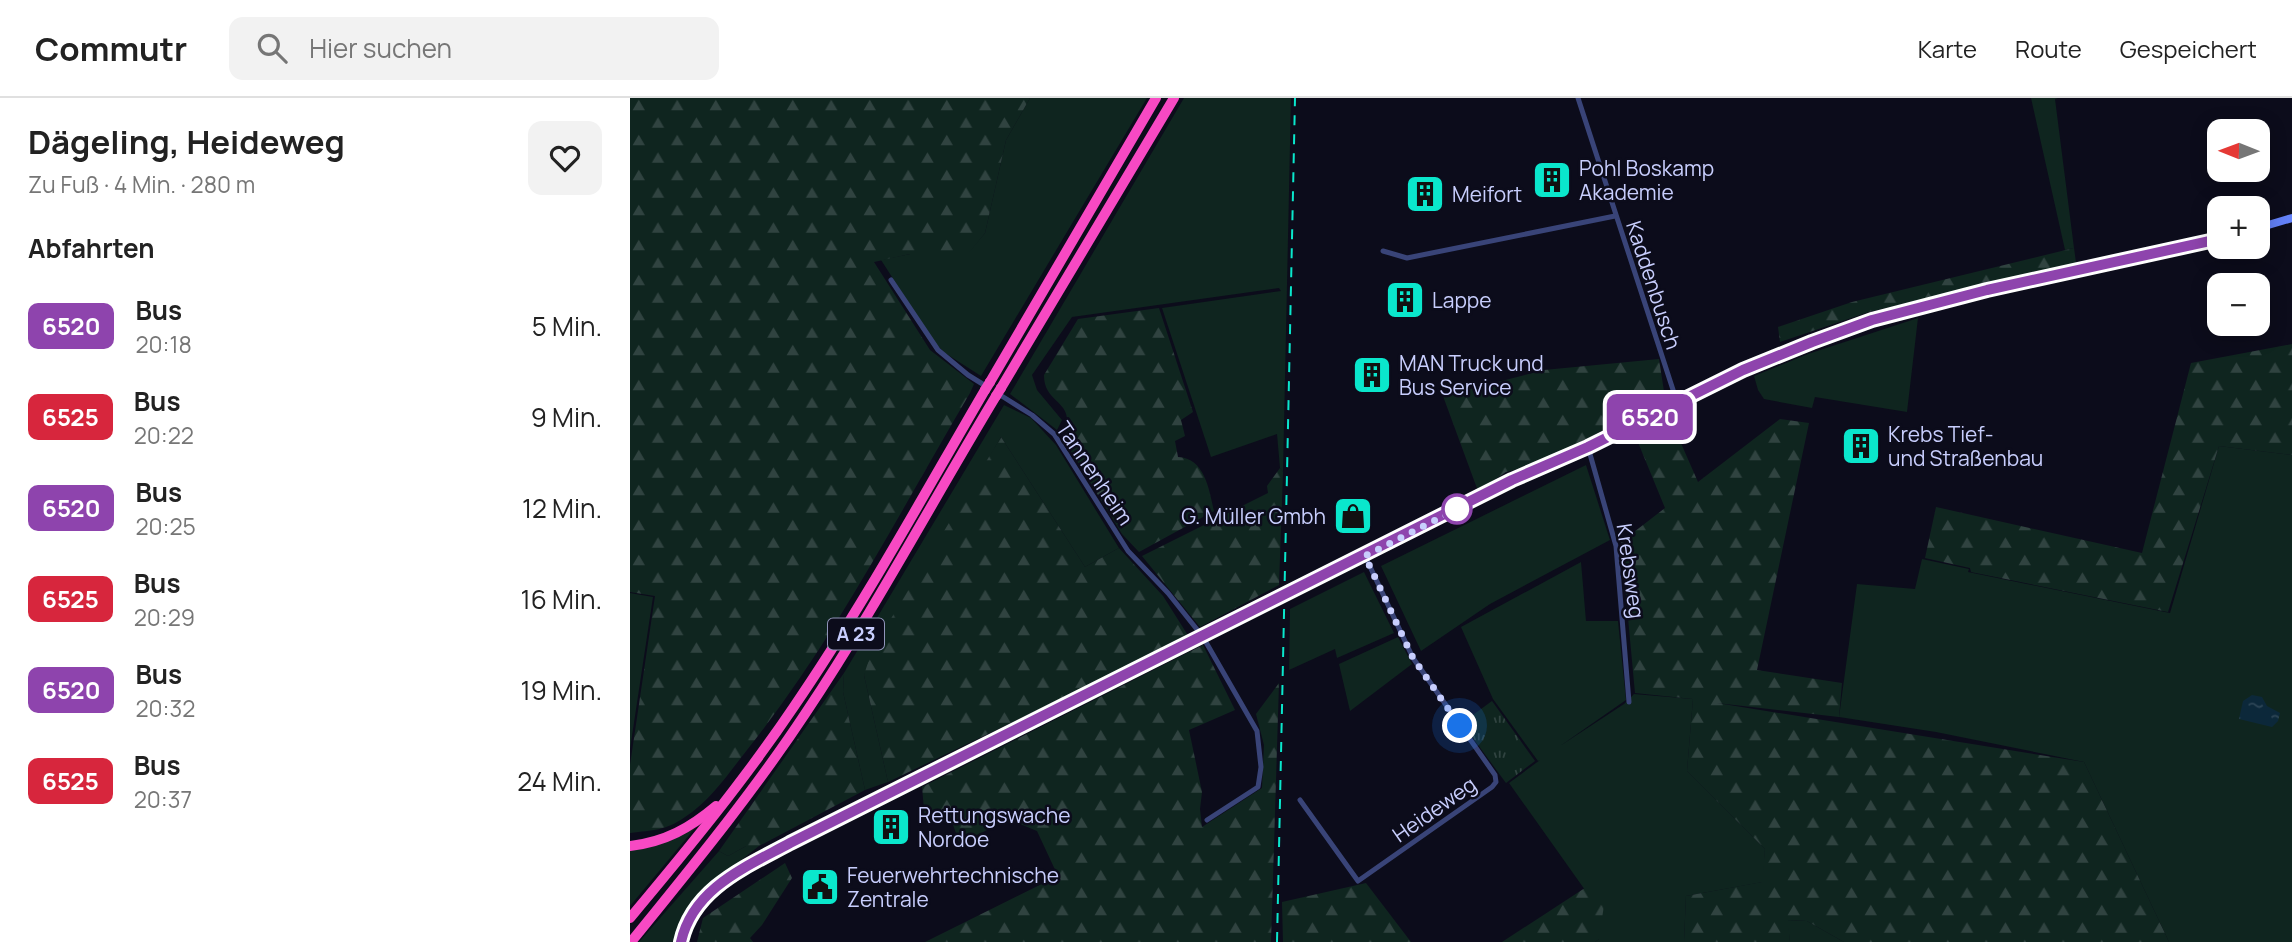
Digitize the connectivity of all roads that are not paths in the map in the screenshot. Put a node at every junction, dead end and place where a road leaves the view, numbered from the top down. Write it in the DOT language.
graph roads {
  1 [pos="1156,98"];
  2 [pos="1174,98"];
  3 [pos="1578,98"];
  4 [pos="1615,216"];
  5 [pos="2292,218"];
  6 [pos="2270,224"];
  7 [pos="2207,242"];
  8 [pos="1383,251"];
  9 [pos="891,281"];
  10 [pos="1677,402"];
  11 [pos="1588,447"];
  12 [pos="1365,556"];
  13 [pos="1203,637"];
  14 [pos="1629,702"];
  15 [pos="734,790"];
  16 [pos="1300,800"];
  17 [pos="1207,820"];
  18 [pos="630,846"];
  19 [pos="630,918"];
  20 [pos="631,942"];
  21 [pos="681,942"];
  1 -- 15 [label="highway, A 23"];
  2 -- 20 [label="highway, A 23"];
  3 -- 4 [label="street, Kaddenbusch"];
  4 -- 8 [label="street"];
  4 -- 10 [label="street, Kaddenbusch"];
  5 -- 6 [label="main road"];
  7 -- 10 [label="main road"];
  9 -- 13 [label="street, Tannenheim"];
  10 -- 11 [label="main road"];
  11 -- 12 [label="main road"];
  11 -- 14 [label="street, Krebsweg"];
  12 -- 13 [label="main road, bridge"];
  12 -- 16 [label="street, Heideweg"];
  13 -- 17 [label="street, Tannenheim"];
  13 -- 21 [label="main road"];
  15 -- 18 [label="highway"];
  15 -- 19 [label="highway, A 23"];
}
